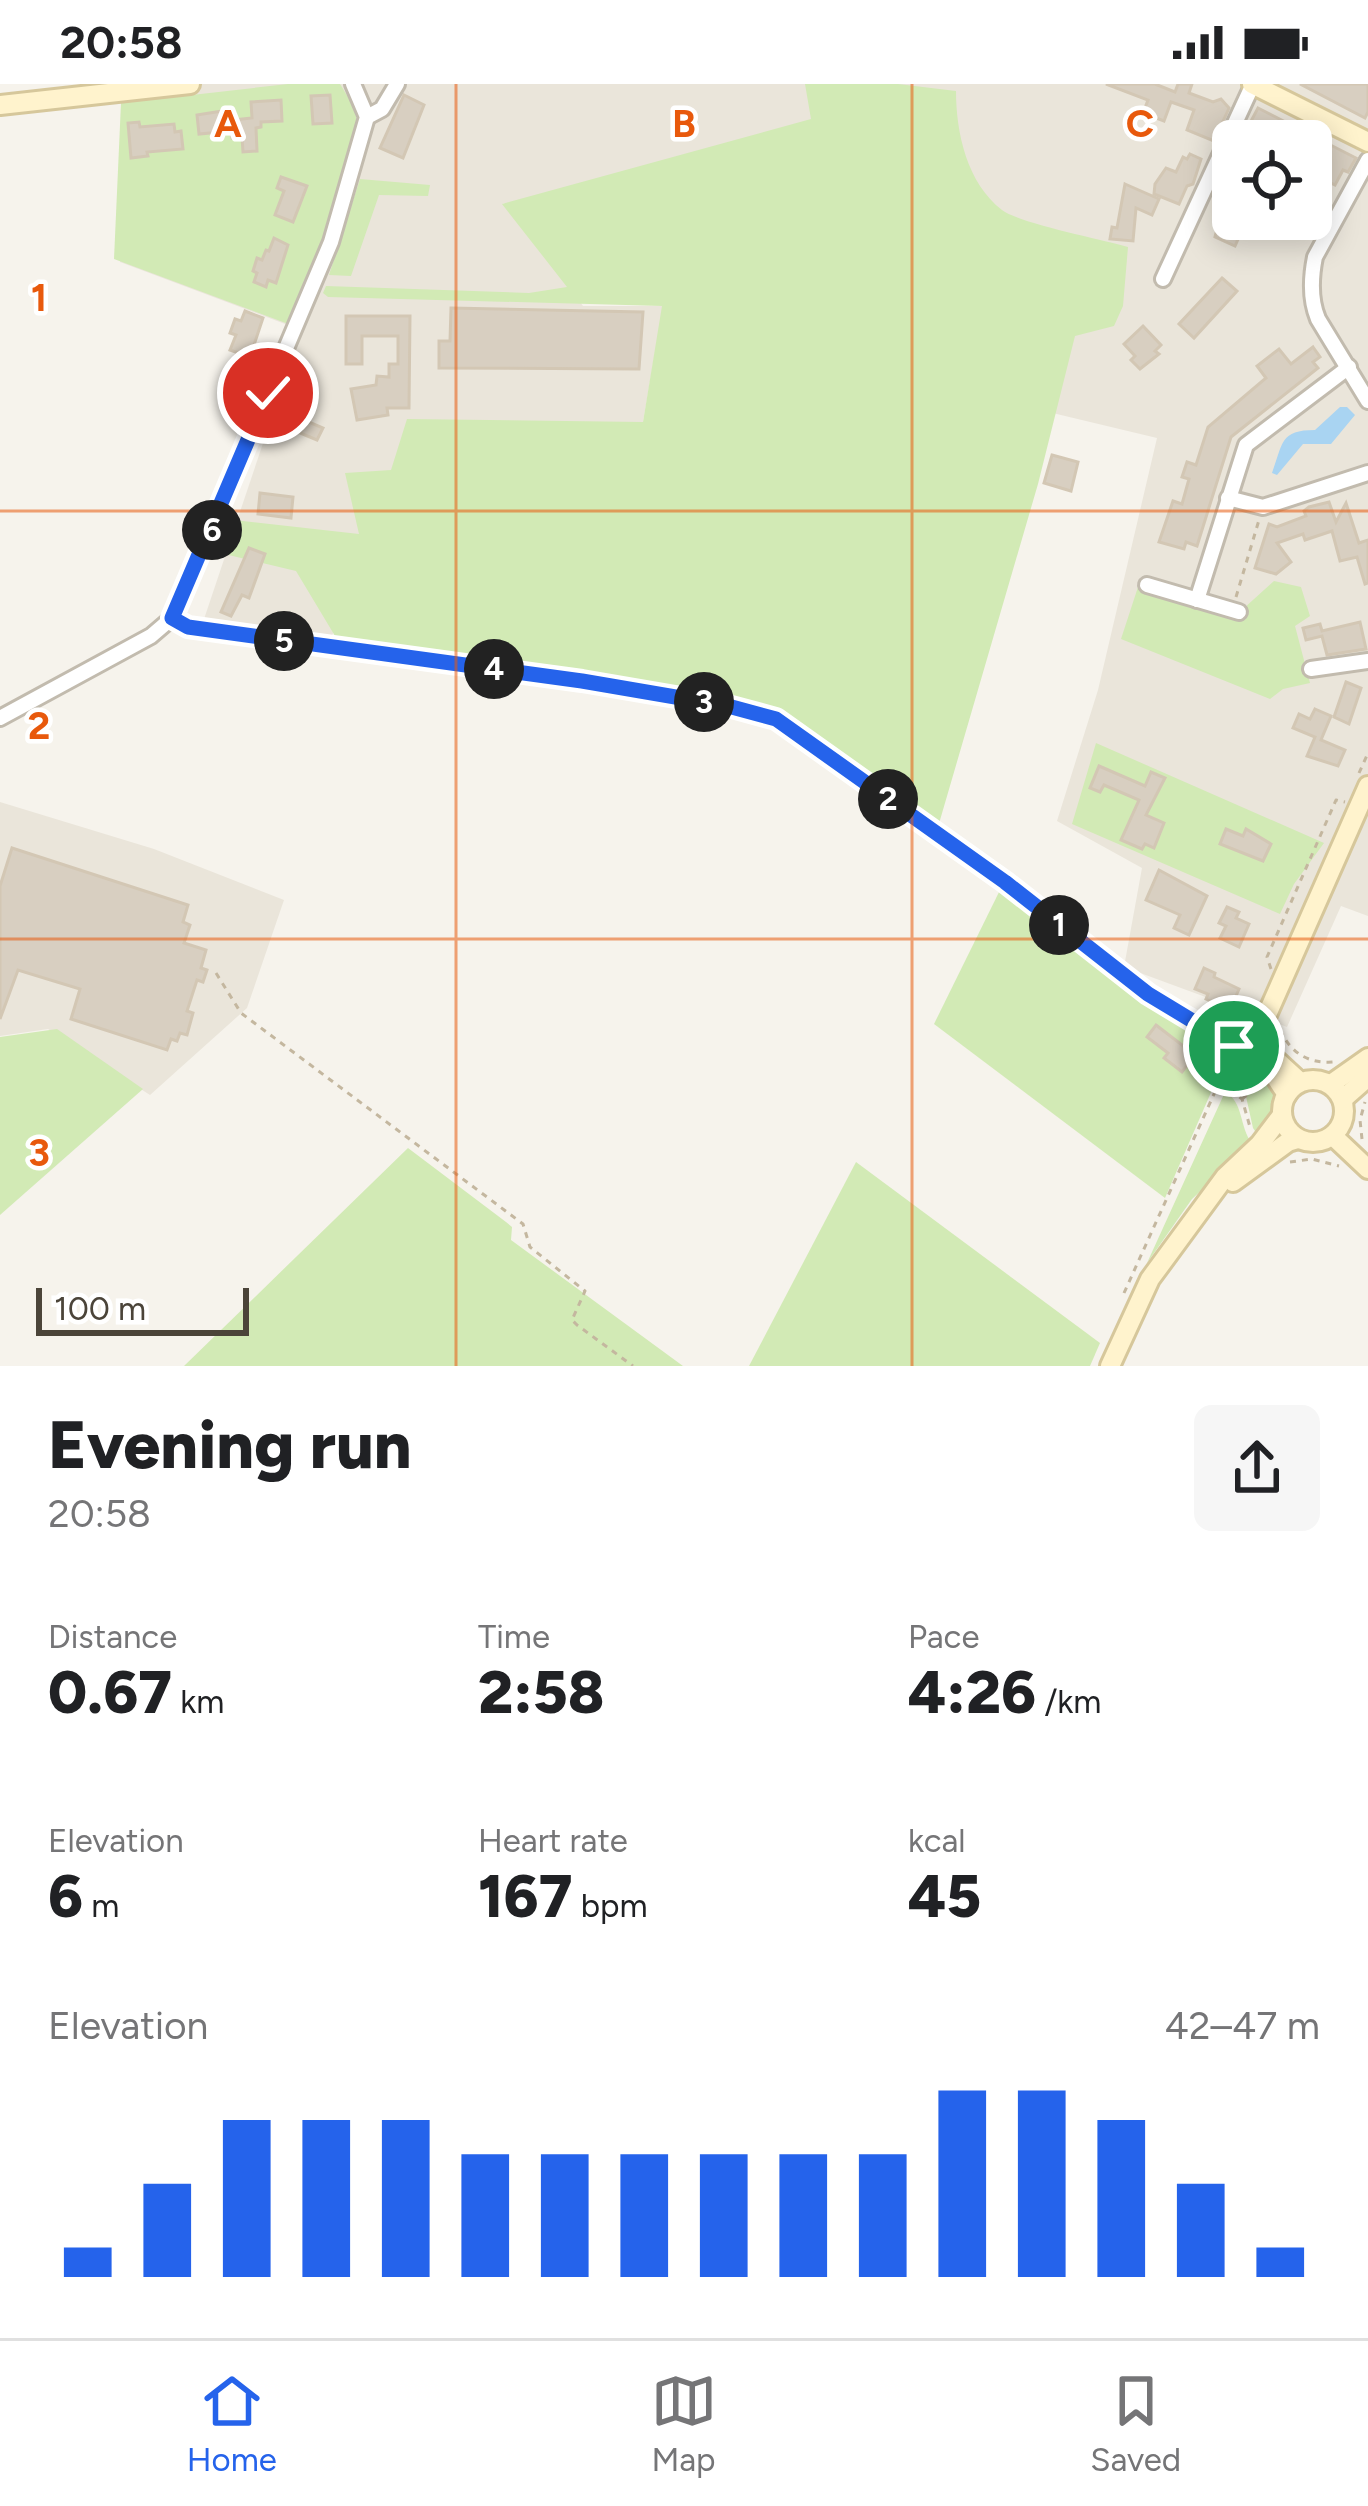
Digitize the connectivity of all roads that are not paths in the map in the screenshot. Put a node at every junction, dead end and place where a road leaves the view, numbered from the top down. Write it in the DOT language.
graph roads {
  1 [pos="190,84"];
  2 [pos="353,84"];
  3 [pos="397,84"];
  4 [pos="1252,84"];
  5 [pos="0,105"];
  6 [pos="368,117"];
  7 [pos="1368,142"];
  8 [pos="1368,160"];
  9 [pos="1163,279"];
  10 [pos="1349,367"];
  11 [pos="1368,401"];
  12 [pos="1368,473"];
  13 [pos="1228,498"];
  14 [pos="1148,585"];
  15 [pos="1197,600"];
  16 [pos="1236,611"];
  17 [pos="1368,662"];
  18 [pos="1311,669"];
  19 [pos="0,718"];
  20 [pos="1361,786"];
  21 [pos="1148,994"];
  22 [pos="1263,1048"];
  23 [pos="1368,1058"];
  24 [pos="1368,1077"];
  25 [pos="1293,1088"];
  26 [pos="1337,1092"];
  27 [pos="1282,1115"];
  28 [pos="1333,1136"];
  29 [pos="1298,1138"];
  30 [pos="1368,1169"];
  31 [pos="1219,1190"];
  32 [pos="1109,1366"];
  1 -- 5 [label="street"];
  2 -- 6 [label="street"];
  3 -- 6 [label="street"];
  4 -- 7 [label="street"];
  4 -- 9 [label="street"];
  6 -- 19 [label="street"];
  8 -- 10 [label="street"];
  10 -- 11 [label="street"];
  10 -- 13 [label="street"];
  12 -- 13 [label="street"];
  13 -- 15 [label="street"];
  14 -- 15 [label="street"];
  15 -- 16 [label="street"];
  17 -- 18 [label="street"];
  20 -- 22 [label="street"];
  21 -- 22 [label="street"];
  22 -- 25 [label="street"];
  23 -- 26 [label="street"];
  24 -- 26 [label="street"];
  25 -- 26 [label="street"];
  25 -- 27 [label="street"];
  26 -- 28 [label="street"];
  27 -- 29 [label="street"];
  27 -- 31 [label="street"];
  28 -- 29 [label="street"];
  28 -- 30 [label="street"];
  29 -- 31 [label="street"];
  31 -- 32 [label="street"];
}
